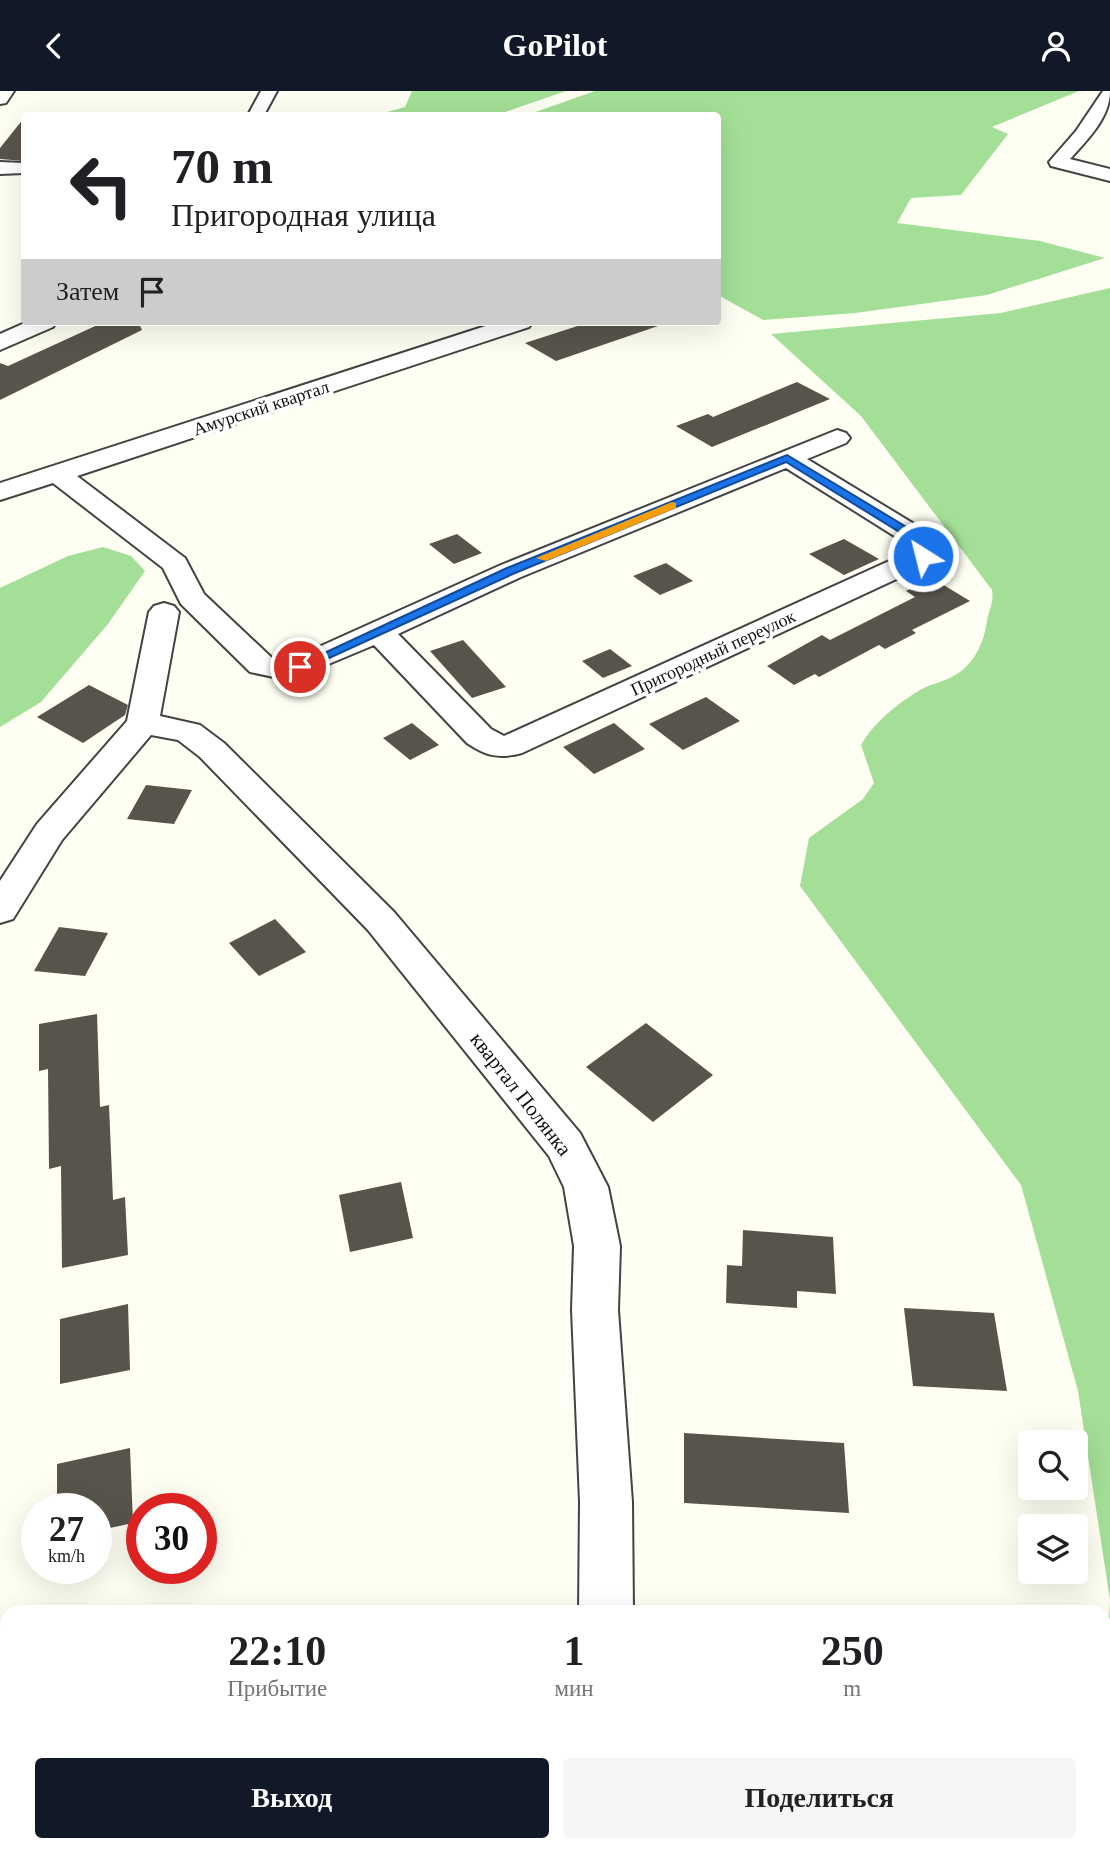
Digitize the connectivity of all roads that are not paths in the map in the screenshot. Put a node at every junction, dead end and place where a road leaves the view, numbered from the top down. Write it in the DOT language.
graph roads {
  1 [pos="6,91"];
  2 [pos="269,91"];
  3 [pos="1110,93"];
  4 [pos="0,99"];
  5 [pos="258,112"];
  6 [pos="0,168"];
  7 [pos="21,168"];
  8 [pos="1110,174"];
  9 [pos="36,326"];
  10 [pos="509,326"];
  11 [pos="0,343"];
  12 [pos="837,438"];
  13 [pos="787,458"];
  14 [pos="58,474"];
  15 [pos="0,492"];
  16 [pos="164,612"];
  17 [pos="378,631"];
  18 [pos="143,723"];
  19 [pos="0,910"];
  20 [pos="606,1605"];
  1 -- 4 [label="street"];
  2 -- 5 [label="street"];
  3 -- 8 [label="street"];
  6 -- 7 [label="street"];
  9 -- 11 [label="street"];
  10 -- 14 [label="street, Амурский квартал"];
  12 -- 13 [label="street"];
  13 -- 17 [label="street"];
  13 -- 17 [label="street, Пригородный переулок"];
  14 -- 15 [label="street, Амурский квартал"];
  14 -- 17 [label="street"];
  16 -- 18 [label="street"];
  18 -- 19 [label="street"];
  18 -- 20 [label="street, квартал Полянка"];
}
